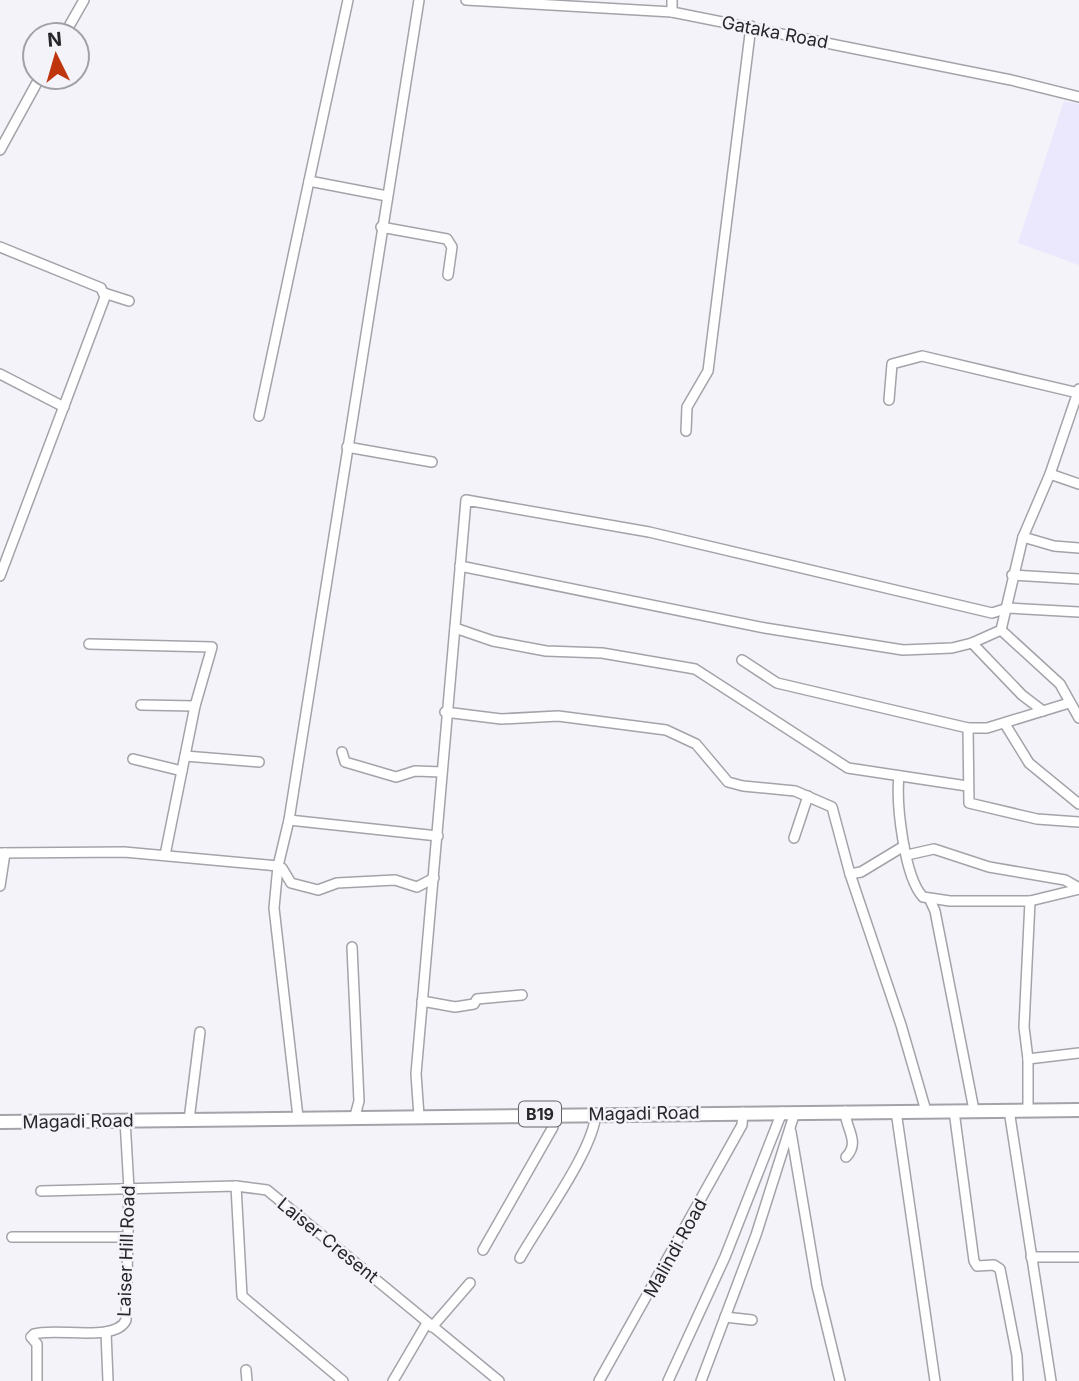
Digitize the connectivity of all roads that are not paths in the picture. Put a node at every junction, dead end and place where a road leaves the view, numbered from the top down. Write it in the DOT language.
graph roads {
  1 [pos="84,0"];
  2 [pos="348,0"];
  3 [pos="419,0"];
  4 [pos="466,0"];
  5 [pos="673,0"];
  6 [pos="672,12"];
  7 [pos="72,21"];
  8 [pos="751,26"];
  9 [pos="32,91"];
  10 [pos="1079,97"];
  11 [pos="0,150"];
  12 [pos="309,181"];
  13 [pos="387,196"];
  14 [pos="381,227"];
  15 [pos="0,247"];
  16 [pos="449,275"];
  17 [pos="104,293"];
  18 [pos="128,301"];
  19 [pos="0,374"];
  20 [pos="1078,391"];
  21 [pos="889,400"];
  22 [pos="64,407"];
  23 [pos="259,416"];
  24 [pos="1068,419"];
  25 [pos="1079,423"];
  26 [pos="686,432"];
  27 [pos="347,447"];
  28 [pos="432,462"];
  29 [pos="1050,474"];
  30 [pos="1079,484"];
  31 [pos="1023,537"];
  32 [pos="1079,548"];
  33 [pos="460,566"];
  34 [pos="1012,575"];
  35 [pos="0,576"];
  36 [pos="1079,579"];
  37 [pos="1008,608"];
  38 [pos="1079,612"];
  39 [pos="455,628"];
  40 [pos="1001,630"];
  41 [pos="972,643"];
  42 [pos="89,644"];
  43 [pos="742,660"];
  44 [pos="1069,704"];
  45 [pos="141,705"];
  46 [pos="195,706"];
  47 [pos="1043,710"];
  48 [pos="445,712"];
  49 [pos="1079,718"];
  50 [pos="1005,724"];
  51 [pos="968,727"];
  52 [pos="342,752"];
  53 [pos="185,756"];
  54 [pos="133,759"];
  55 [pos="259,762"];
  56 [pos="182,771"];
  57 [pos="442,772"];
  58 [pos="899,776"];
  59 [pos="967,786"];
  60 [pos="808,796"];
  61 [pos="1079,804"];
  62 [pos="289,820"];
  63 [pos="1079,822"];
  64 [pos="438,836"];
  65 [pos="794,838"];
  66 [pos="906,850"];
  67 [pos="2,853"];
  68 [pos="165,855"];
  69 [pos="280,867"];
  70 [pos="850,874"];
  71 [pos="434,878"];
  72 [pos="0,886"];
  73 [pos="1079,888"];
  74 [pos="930,900"];
  75 [pos="1030,901"];
  76 [pos="352,947"];
  77 [pos="522,995"];
  78 [pos="422,1001"];
  79 [pos="200,1031"];
  80 [pos="1079,1053"];
  81 [pos="1028,1059"];
  82 [pos="1009,1110"];
  83 [pos="1028,1110"];
  84 [pos="1079,1110"];
  85 [pos="845,1111"];
  86 [pos="896,1111"];
  87 [pos="926,1111"];
  88 [pos="954,1111"];
  89 [pos="974,1111"];
  90 [pos="743,1112"];
  91 [pos="788,1112"];
  92 [pos="596,1113"];
  93 [pos="550,1114"];
  94 [pos="355,1116"];
  95 [pos="419,1116"];
  96 [pos="298,1117"];
  97 [pos="125,1120"];
  98 [pos="189,1120"];
  99 [pos="0,1122"];
  100 [pos="791,1129"];
  101 [pos="846,1157"];
  102 [pos="236,1186"];
  103 [pos="129,1189"];
  104 [pos="41,1191"];
  105 [pos="12,1237"];
  106 [pos="127,1237"];
  107 [pos="483,1250"];
  108 [pos="1031,1257"];
  109 [pos="1079,1257"];
  110 [pos="520,1258"];
  111 [pos="470,1283"];
  112 [pos="725,1317"];
  113 [pos="752,1320"];
  114 [pos="430,1325"];
  115 [pos="106,1332"];
  116 [pos="246,1370"];
  117 [pos="494,1379"];
  118 [pos="37,1381"];
  119 [pos="108,1381"];
  120 [pos="247,1381"];
  121 [pos="342,1381"];
  122 [pos="393,1381"];
  123 [pos="599,1381"];
  124 [pos="668,1381"];
  125 [pos="701,1381"];
  126 [pos="840,1381"];
  127 [pos="936,1381"];
  128 [pos="1018,1381"];
  129 [pos="1051,1381"];
  1 -- 7 [label="street"];
  2 -- 12 [label="street"];
  3 -- 13 [label="street"];
  4 -- 6 [label="street, Gataka Road"];
  5 -- 6 [label="street"];
  6 -- 8 [label="street, Gataka Road"];
  8 -- 10 [label="street, Gataka Road"];
  8 -- 26 [label="street"];
  9 -- 11 [label="street"];
  12 -- 13 [label="street"];
  12 -- 23 [label="street"];
  13 -- 14 [label="street"];
  14 -- 16 [label="street"];
  14 -- 27 [label="street"];
  15 -- 17 [label="street"];
  17 -- 18 [label="street"];
  17 -- 22 [label="street"];
  19 -- 22 [label="street"];
  20 -- 21 [label="street"];
  20 -- 24 [label="street"];
  22 -- 35 [label="street"];
  24 -- 25 [label="street"];
  24 -- 29 [label="street"];
  27 -- 28 [label="street"];
  27 -- 62 [label="street"];
  29 -- 30 [label="street"];
  29 -- 31 [label="street"];
  31 -- 32 [label="street"];
  31 -- 34 [label="street"];
  33 -- 37 [label="street"];
  33 -- 39 [label="street"];
  33 -- 41 [label="street"];
  34 -- 36 [label="street"];
  34 -- 37 [label="street"];
  37 -- 38 [label="street"];
  37 -- 40 [label="street"];
  39 -- 48 [label="street"];
  39 -- 58 [label="street"];
  40 -- 41 [label="street"];
  40 -- 44 [label="street"];
  41 -- 47 [label="street"];
  42 -- 46 [label="street"];
  43 -- 51 [label="street"];
  44 -- 47 [label="street"];
  44 -- 49 [label="street"];
  45 -- 46 [label="street"];
  46 -- 53 [label="street"];
  47 -- 50 [label="street"];
  48 -- 57 [label="street"];
  48 -- 60 [label="street"];
  50 -- 51 [label="street"];
  50 -- 61 [label="street"];
  51 -- 59 [label="street"];
  52 -- 57 [label="street"];
  53 -- 55 [label="street"];
  53 -- 56 [label="street"];
  54 -- 56 [label="street"];
  56 -- 68 [label="street"];
  57 -- 64 [label="street"];
  58 -- 59 [label="street"];
  58 -- 66 [label="street"];
  59 -- 63 [label="street"];
  60 -- 65 [label="street"];
  60 -- 70 [label="street"];
  62 -- 64 [label="street"];
  62 -- 69 [label="street"];
  64 -- 71 [label="street"];
  66 -- 70 [label="street"];
  66 -- 73 [label="street"];
  66 -- 74 [label="street"];
  67 -- 68 [label="street"];
  67 -- 72 [label="street"];
  68 -- 69 [label="street"];
  69 -- 71 [label="street"];
  69 -- 96 [label="street"];
  70 -- 87 [label="street"];
  71 -- 78 [label="street"];
  73 -- 75 [label="street"];
  74 -- 75 [label="street"];
  74 -- 89 [label="street"];
  75 -- 81 [label="street"];
  76 -- 94 [label="street"];
  77 -- 78 [label="street"];
  78 -- 95 [label="street"];
  79 -- 98 [label="street"];
  80 -- 81 [label="street"];
  81 -- 83 [label="street"];
  82 -- 83 [label="highway, Magadi Road / B19"];
  82 -- 89 [label="highway, Magadi Road / B19"];
  82 -- 108 [label="street"];
  83 -- 84 [label="highway, Magadi Road / B19"];
  85 -- 86 [label="highway, Magadi Road / B19"];
  85 -- 91 [label="highway, Magadi Road / B19"];
  85 -- 101 [label="street"];
  86 -- 87 [label="highway, Magadi Road / B19"];
  86 -- 127 [label="street"];
  87 -- 88 [label="highway, Magadi Road / B19"];
  88 -- 89 [label="highway, Magadi Road / B19"];
  88 -- 128 [label="street"];
  90 -- 91 [label="highway, Magadi Road / B19"];
  90 -- 92 [label="highway, Magadi Road / B19"];
  90 -- 123 [label="street, Malindi Road"];
  91 -- 100 [label="street"];
  91 -- 124 [label="street"];
  92 -- 93 [label="highway, Magadi Road / B19"];
  92 -- 110 [label="street"];
  93 -- 95 [label="highway, Magadi Road / B19"];
  93 -- 107 [label="street"];
  94 -- 95 [label="highway, Magadi Road / B19"];
  94 -- 96 [label="highway, Magadi Road / B19"];
  96 -- 98 [label="highway, Magadi Road / B19"];
  97 -- 98 [label="highway, Magadi Road / B19"];
  97 -- 99 [label="highway, Magadi Road / B19"];
  97 -- 103 [label="street, Laiser Hill Road"];
  100 -- 112 [label="street"];
  100 -- 126 [label="street"];
  102 -- 103 [label="street, Laiser Cresent"];
  102 -- 114 [label="street, Laiser Cresent"];
  102 -- 121 [label="street"];
  103 -- 104 [label="street, Laiser Cresent"];
  103 -- 106 [label="street, Laiser Hill Road"];
  105 -- 106 [label="street"];
  106 -- 115 [label="street, Laiser Hill Road"];
  108 -- 109 [label="street"];
  108 -- 129 [label="street"];
  111 -- 114 [label="street"];
  112 -- 113 [label="street"];
  112 -- 125 [label="street"];
  114 -- 117 [label="street, Laiser Cresent"];
  114 -- 122 [label="street"];
  115 -- 118 [label="street, Laiser Hill Road"];
  115 -- 119 [label="street"];
  116 -- 120 [label="street"];
}
